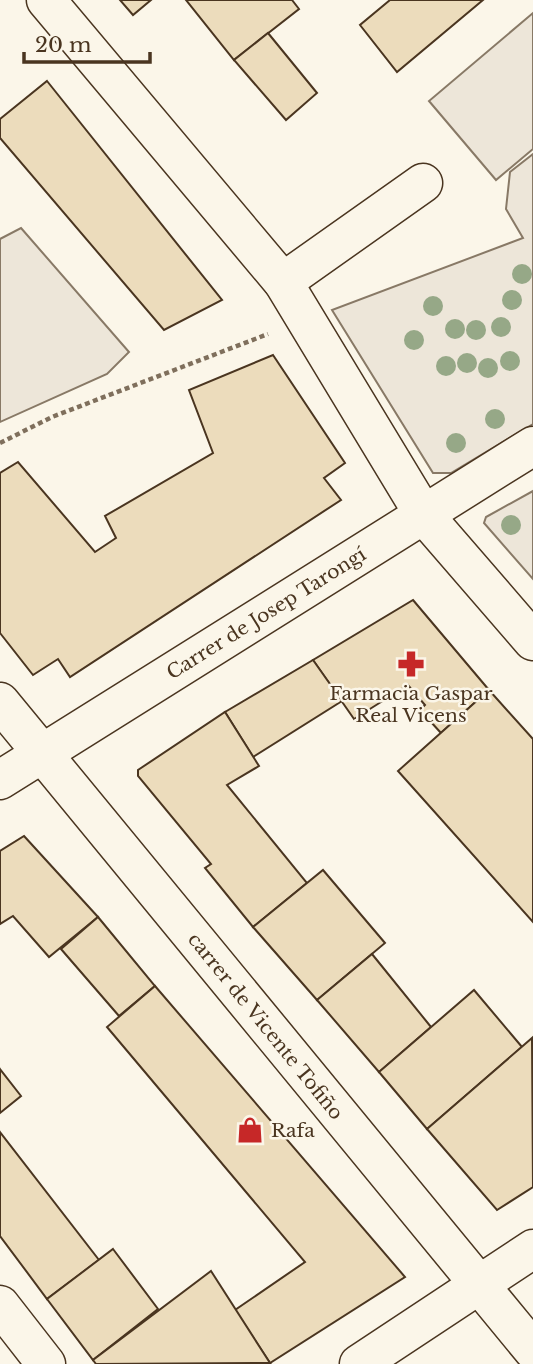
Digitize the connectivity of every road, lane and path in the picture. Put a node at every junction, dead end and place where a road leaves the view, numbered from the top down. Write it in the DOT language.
graph roads {
  1 [pos="46,0"];
  2 [pos="423,183"];
  3 [pos="283,282"];
  4 [pos="304,320"];
  5 [pos="0,443"];
  6 [pos="533,446"];
  7 [pos="424,515"];
  8 [pos="533,641"];
  9 [pos="0,702"];
  10 [pos="43,753"];
  11 [pos="0,780"];
  12 [pos="533,1249"];
  13 [pos="478,1284"];
  14 [pos="0,1305"];
  15 [pos="533,1350"];
  16 [pos="46,1364"];
  17 [pos="359,1364"];
  1 -- 3 [label="street"];
  2 -- 3 [label="street"];
  3 -- 4 [label="street"];
  4 -- 5 [label="path"];
  4 -- 7 [label="street"];
  6 -- 7 [label="street, Carrer de Josep Tarongí"];
  7 -- 8 [label="street"];
  7 -- 10 [label="street, Carrer de Josep Tarongí"];
  9 -- 10 [label="street, carrer de Vicente Tofiño"];
  10 -- 11 [label="street, Carrer de Josep Tarongí"];
  10 -- 13 [label="street, carrer de Vicente Tofiño"];
  12 -- 13 [label="street"];
  13 -- 15 [label="street, carrer de Vicente Tofiño"];
  13 -- 17 [label="street"];
  14 -- 16 [label="street"];
}
